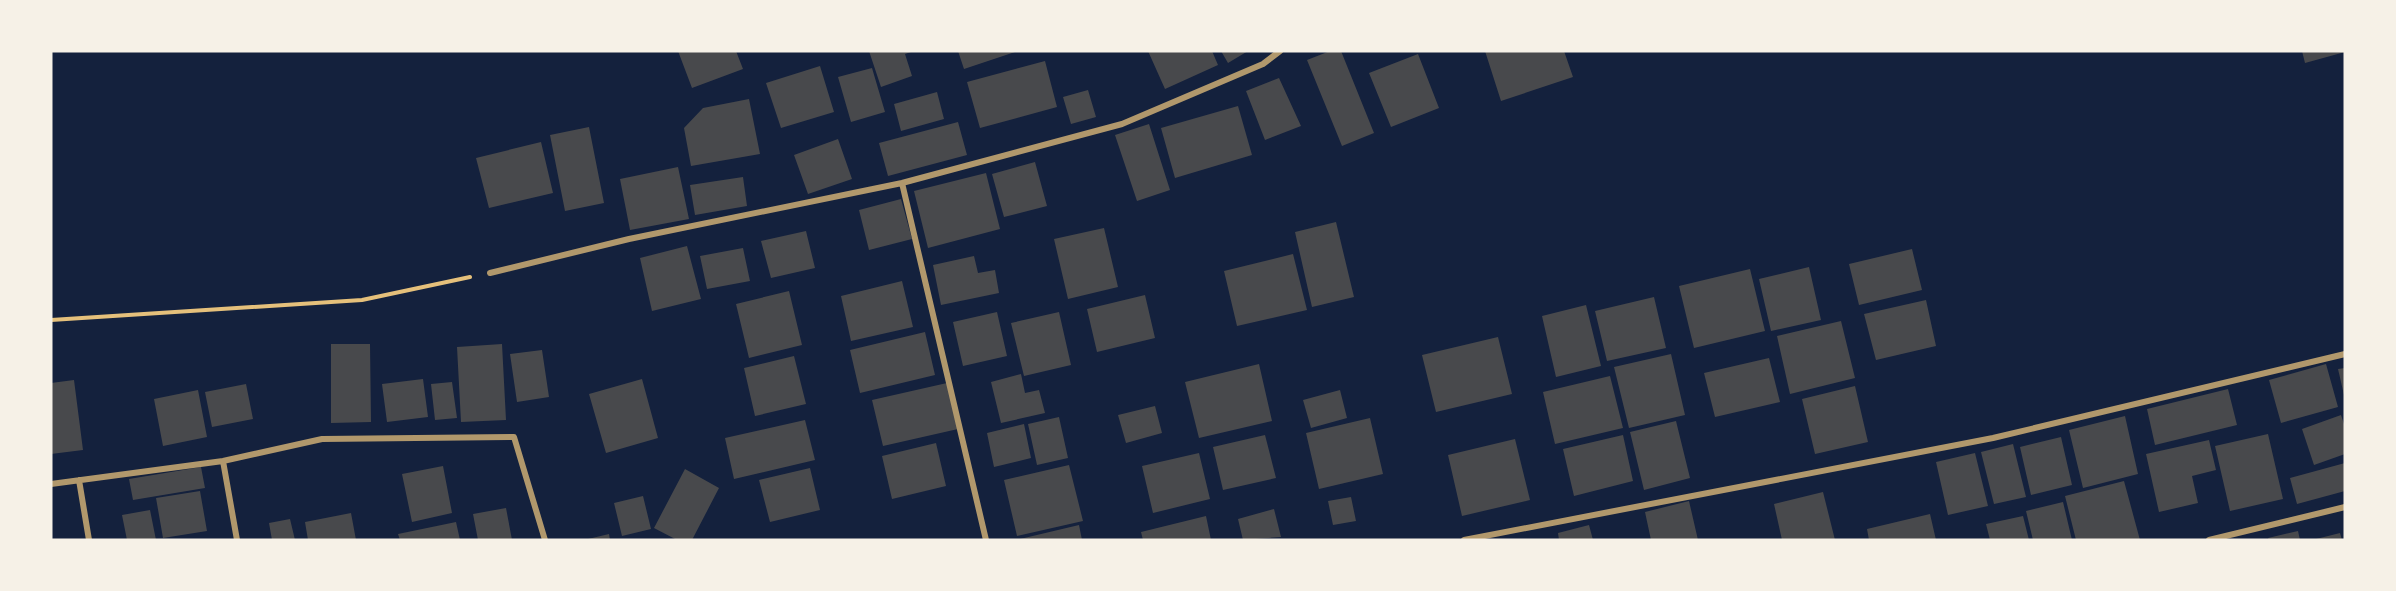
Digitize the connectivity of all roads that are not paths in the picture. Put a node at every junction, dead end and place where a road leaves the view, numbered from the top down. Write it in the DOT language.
graph roads {
  1 [pos="1280,51"];
  2 [pos="902,183"];
  3 [pos="490,273"];
  4 [pos="2345,354"];
  5 [pos="223,461"];
  6 [pos="79,480"];
  7 [pos="51,484"];
  8 [pos="2345,507"];
  9 [pos="89,540"];
  10 [pos="237,540"];
  11 [pos="544,540"];
  12 [pos="986,540"];
  13 [pos="1464,540"];
  14 [pos="2209,540"];
  1 -- 2 [label="street"];
  2 -- 3 [label="street"];
  2 -- 12 [label="street"];
  4 -- 13 [label="street"];
  5 -- 6 [label="street"];
  5 -- 10 [label="street"];
  5 -- 11 [label="street"];
  6 -- 7 [label="street"];
  6 -- 9 [label="street"];
  8 -- 14 [label="street"];
}
